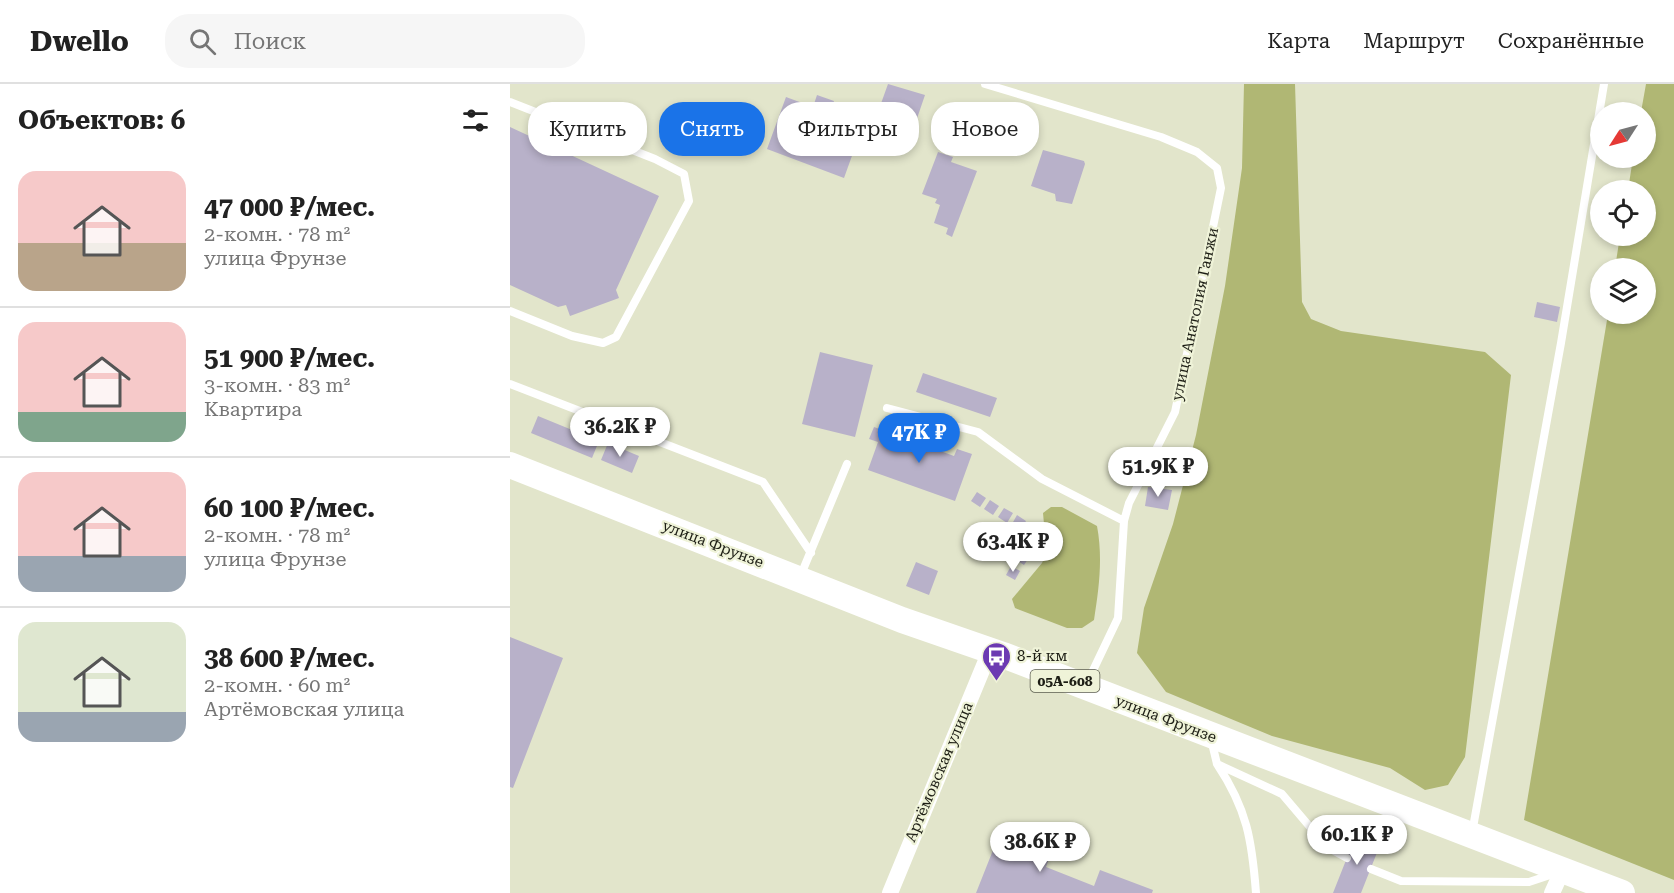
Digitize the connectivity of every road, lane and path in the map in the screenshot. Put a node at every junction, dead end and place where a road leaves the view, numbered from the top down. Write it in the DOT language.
graph roads {
  1 [pos="985,84"];
  2 [pos="1604,84"];
  3 [pos="510,102"];
  4 [pos="510,311"];
  5 [pos="510,384"];
  6 [pos="887,408"];
  7 [pos="847,464"];
  8 [pos="510,465"];
  9 [pos="1124,521"];
  10 [pos="811,552"];
  11 [pos="800,579"];
  12 [pos="990,651"];
  13 [pos="1085,689"];
  14 [pos="1210,736"];
  15 [pos="1217,764"];
  16 [pos="1471,836"];
  17 [pos="1347,858"];
  18 [pos="1371,869"];
  19 [pos="1557,882"];
  20 [pos="1608,891"];
  21 [pos="890,893"];
  22 [pos="1256,893"];
  1 -- 9 [label="lane, улица Анатолия Ганжи"];
  2 -- 16 [label="lane"];
  3 -- 4 [label="lane"];
  5 -- 10 [label="lane"];
  6 -- 9 [label="lane"];
  7 -- 10 [label="lane"];
  8 -- 11 [label="main road, улица Фрунзе / 05А-608"];
  9 -- 13 [label="lane, улица Анатолия Ганжи"];
  10 -- 11 [label="lane"];
  11 -- 12 [label="main road, улица Фрунзе / 05А-608"];
  12 -- 13 [label="main road, улица Фрунзе / 05А-608"];
  12 -- 21 [label="street, Артёмовская улица"];
  13 -- 14 [label="main road, улица Фрунзе / 05А-608"];
  14 -- 15 [label="lane"];
  14 -- 16 [label="main road, улица Фрунзе / 05А-608"];
  15 -- 17 [label="lane"];
  15 -- 22 [label="lane"];
  16 -- 19 [label="main road, улица Фрунзе / 05А-608"];
  18 -- 19 [label="lane"];
  19 -- 20 [label="main road, улица Фрунзе / 05А-608"];
}
